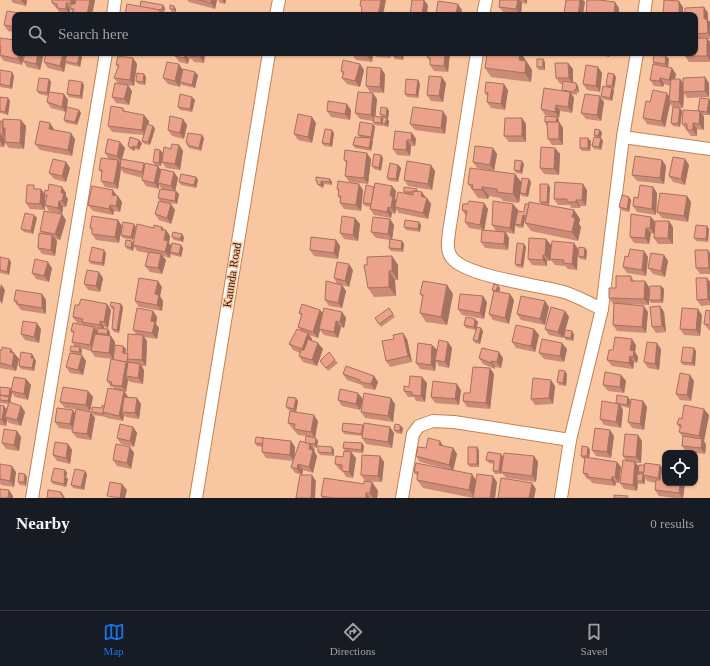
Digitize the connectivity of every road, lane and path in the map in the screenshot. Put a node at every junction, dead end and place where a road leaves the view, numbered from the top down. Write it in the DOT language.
graph roads {
  1 [pos="115,0"];
  2 [pos="279,0"];
  3 [pos="486,0"];
  4 [pos="646,0"];
  5 [pos="113,12"];
  6 [pos="277,12"];
  7 [pos="484,12"];
  8 [pos="644,12"];
  9 [pos="106,56"];
  10 [pos="269,56"];
  11 [pos="477,56"];
  12 [pos="636,56"];
  13 [pos="623,137"];
  14 [pos="710,150"];
  15 [pos="602,309"];
  16 [pos="570,440"];
  17 [pos="32,498"];
  18 [pos="196,498"];
  19 [pos="402,498"];
  20 [pos="561,498"];
  1 -- 5 [label="street"];
  2 -- 6 [label="street"];
  3 -- 7 [label="street"];
  4 -- 8 [label="street"];
  9 -- 17 [label="street"];
  10 -- 18 [label="street, Kaunda Road"];
  11 -- 15 [label="street"];
  12 -- 13 [label="street"];
  13 -- 14 [label="street"];
  13 -- 15 [label="street"];
  15 -- 16 [label="street"];
  16 -- 19 [label="street"];
  16 -- 20 [label="street"];
}
